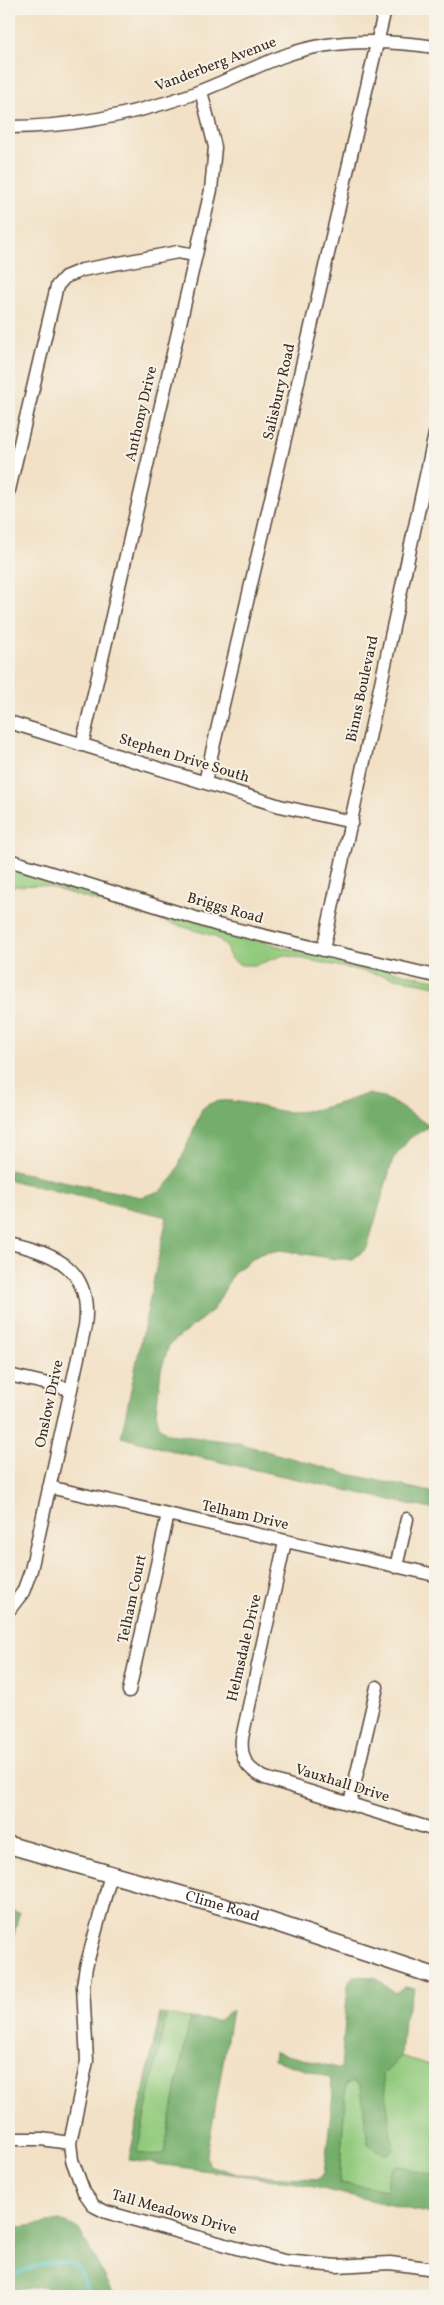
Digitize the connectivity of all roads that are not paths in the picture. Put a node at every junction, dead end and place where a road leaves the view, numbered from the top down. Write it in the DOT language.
graph roads {
  1 [pos="385,9"];
  2 [pos="377,42"];
  3 [pos="435,47"];
  4 [pos="201,90"];
  5 [pos="9,127"];
  6 [pos="195,254"];
  7 [pos="435,434"];
  8 [pos="9,490"];
  9 [pos="9,722"];
  10 [pos="82,744"];
  11 [pos="205,782"];
  12 [pos="352,822"];
  13 [pos="9,860"];
  14 [pos="323,950"];
  15 [pos="435,976"];
  16 [pos="9,1243"];
  17 [pos="9,1375"];
  18 [pos="70,1390"];
  19 [pos="49,1487"];
  20 [pos="168,1514"];
  21 [pos="407,1519"];
  22 [pos="285,1542"];
  23 [pos="396,1566"];
  24 [pos="435,1575"];
  25 [pos="9,1610"];
  26 [pos="377,1687"];
  27 [pos="129,1691"];
  28 [pos="244,1762"];
  29 [pos="350,1803"];
  30 [pos="435,1830"];
  31 [pos="9,1845"];
  32 [pos="111,1874"];
  33 [pos="435,1976"];
  34 [pos="9,2139"];
  35 [pos="70,2143"];
  36 [pos="435,2269"];
  1 -- 2 [label="street, Salisbury Road"];
  2 -- 3 [label="street, Vanderberg Avenue"];
  2 -- 4 [label="street, Vanderberg Avenue"];
  2 -- 11 [label="street, Salisbury Road"];
  4 -- 5 [label="street, Vanderberg Avenue"];
  4 -- 6 [label="street, Anthony Drive"];
  6 -- 8 [label="street"];
  6 -- 10 [label="street, Anthony Drive"];
  7 -- 12 [label="street, Binns Boulevard"];
  9 -- 10 [label="street, Stephen Drive South"];
  10 -- 11 [label="street, Stephen Drive South"];
  11 -- 12 [label="street, Stephen Drive South"];
  12 -- 14 [label="street, Binns Boulevard"];
  13 -- 14 [label="street, Briggs Road"];
  14 -- 15 [label="street, Briggs Road"];
  16 -- 18 [label="street, Onslow Drive"];
  17 -- 18 [label="street"];
  18 -- 19 [label="street, Onslow Drive"];
  19 -- 20 [label="street, Telham Drive"];
  19 -- 25 [label="street, Onslow Drive"];
  20 -- 22 [label="street, Telham Drive"];
  20 -- 27 [label="street, Telham Court"];
  21 -- 23 [label="street"];
  22 -- 23 [label="street, Telham Drive"];
  22 -- 28 [label="street, Helmsdale Drive"];
  23 -- 24 [label="street, Telham Drive"];
  26 -- 29 [label="street"];
  28 -- 29 [label="street, Vauxhall Drive"];
  29 -- 30 [label="street, Vauxhall Drive"];
  31 -- 32 [label="main road, Clime Road"];
  32 -- 33 [label="main road, Clime Road"];
  32 -- 35 [label="street, Tall Meadows Drive"];
  34 -- 35 [label="street"];
  35 -- 36 [label="street, Tall Meadows Drive"];
}
